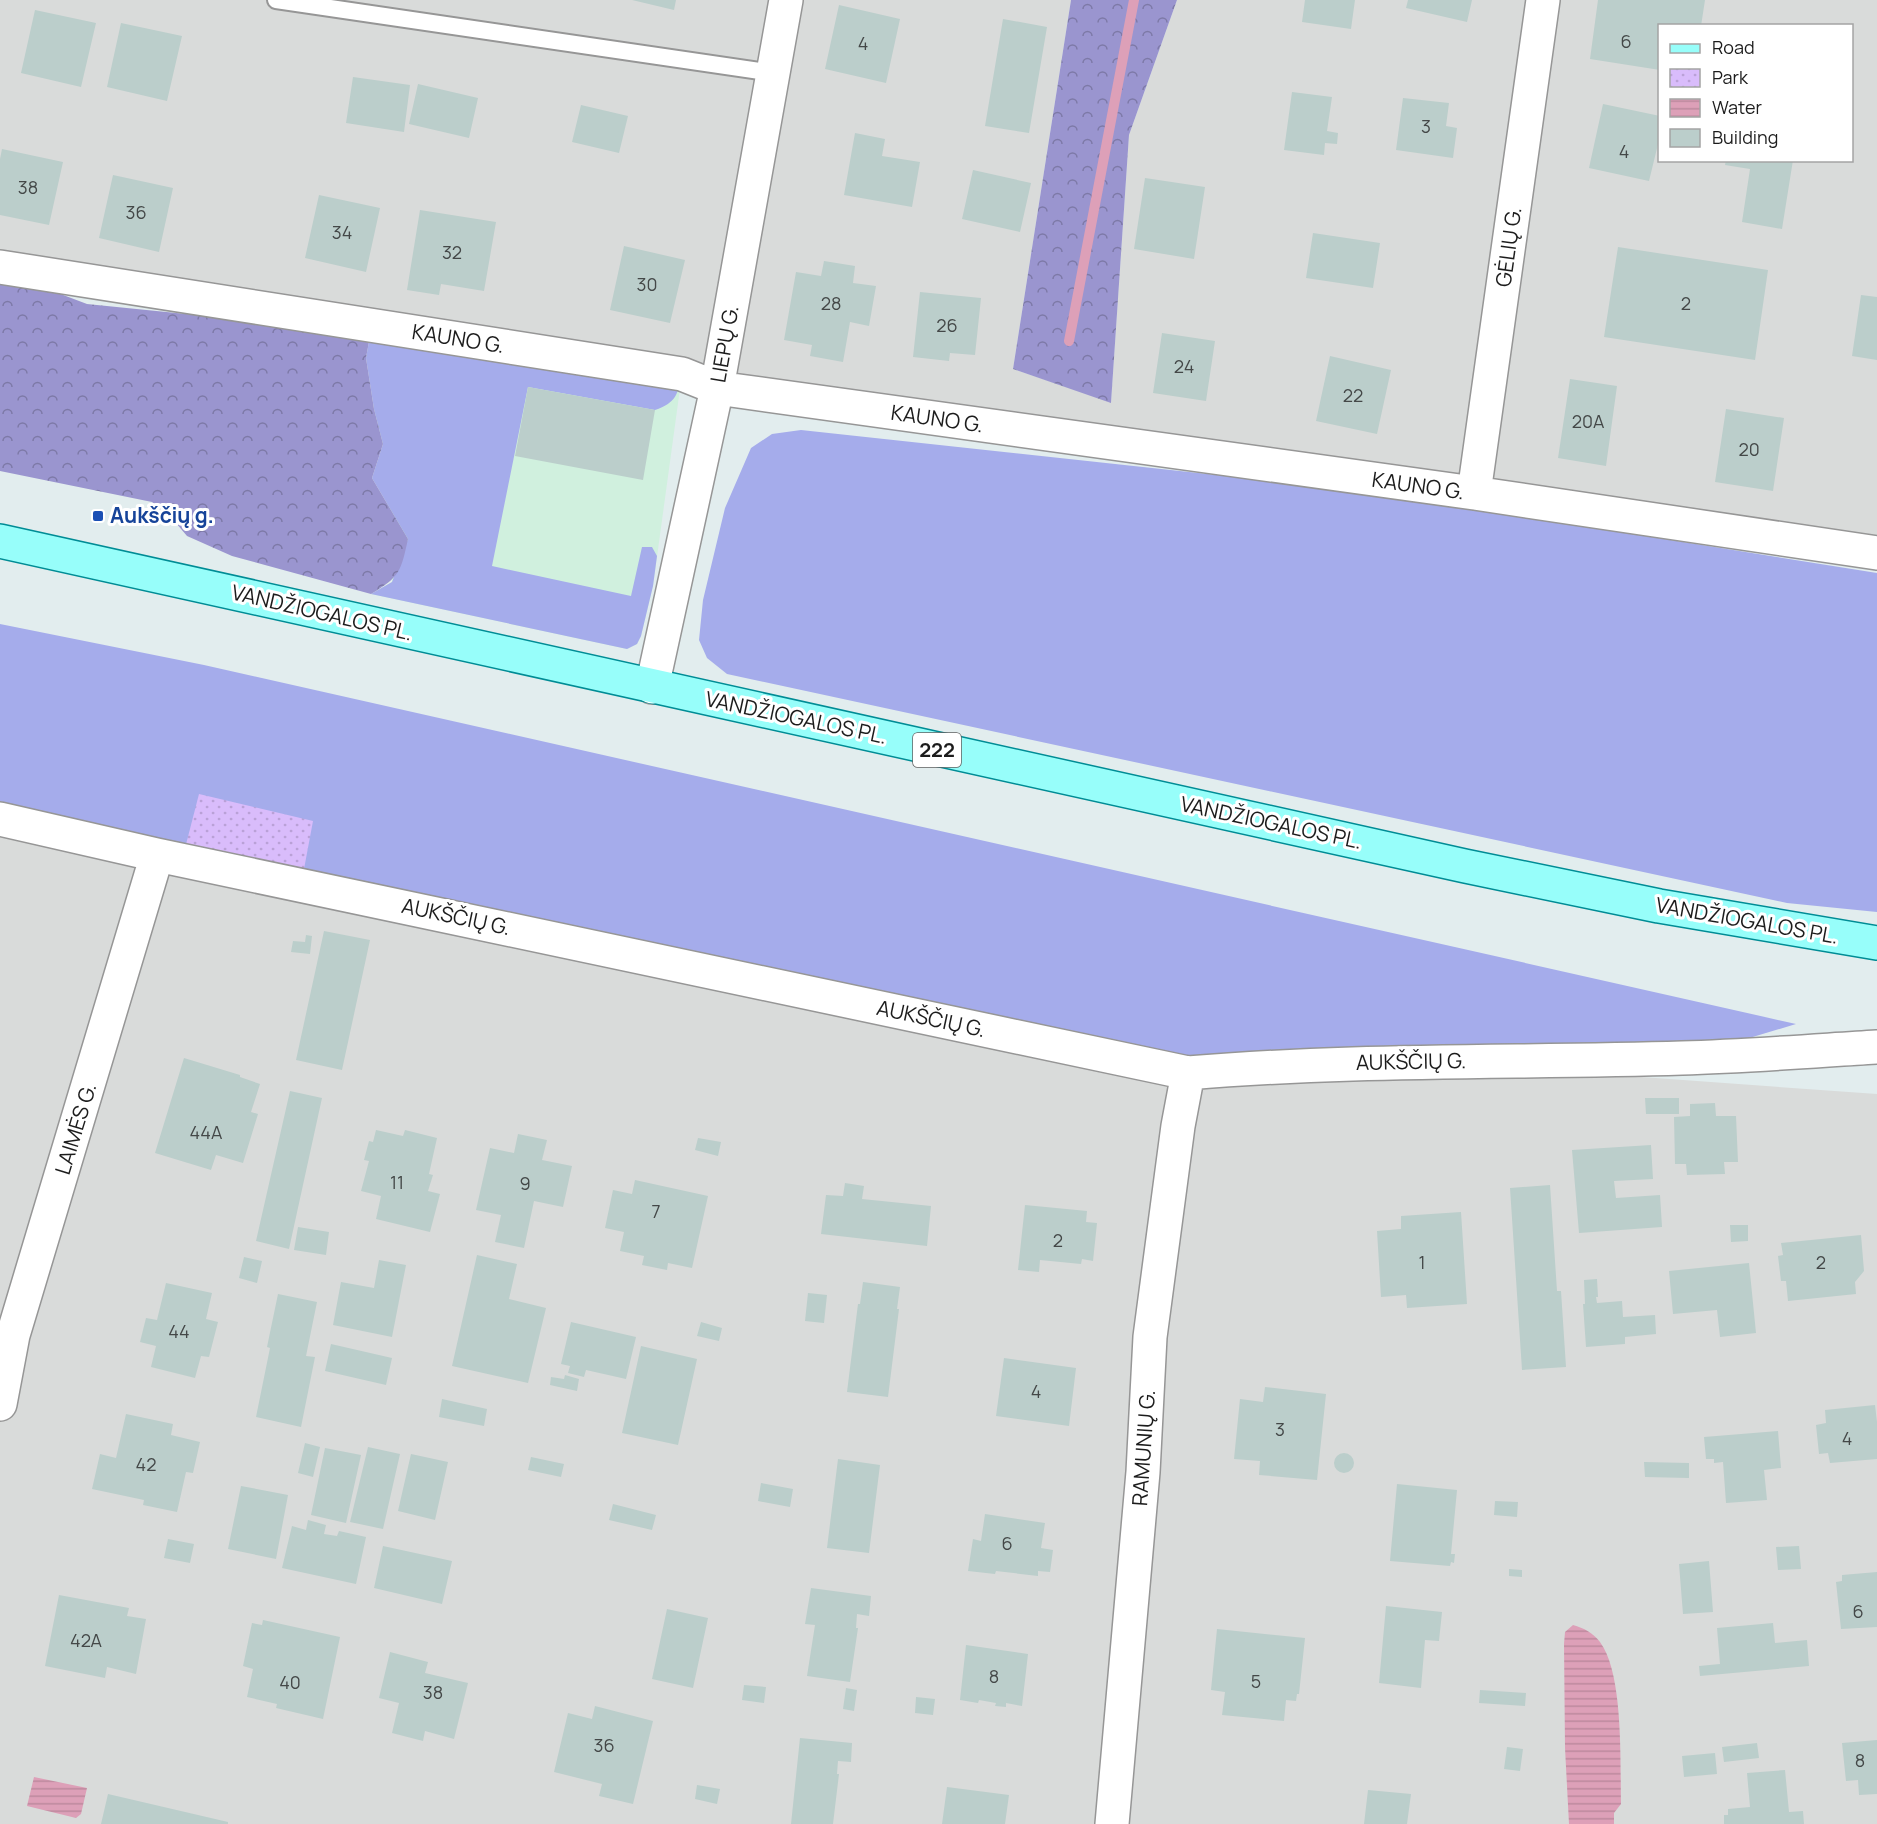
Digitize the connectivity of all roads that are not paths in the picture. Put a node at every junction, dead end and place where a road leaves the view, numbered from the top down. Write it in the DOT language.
graph roads {
  1 [pos="276,0"];
  2 [pos="786,0"];
  3 [pos="1543,0"];
  4 [pos="774,73"];
  5 [pos="0,267"];
  6 [pos="717,388"];
  7 [pos="1474,493"];
  8 [pos="0,541"];
  9 [pos="1877,553"];
  10 [pos="652,687"];
  11 [pos="0,819"];
  12 [pos="157,855"];
  13 [pos="1877,943"];
  14 [pos="1877,1047"];
  15 [pos="1188,1073"];
  16 [pos="0,1404"];
  17 [pos="1112,1824"];
  1 -- 4 [label="lane"];
  2 -- 4 [label="street, LIEPŲ G."];
  3 -- 7 [label="street, GĖLIŲ G."];
  4 -- 6 [label="street, LIEPŲ G."];
  5 -- 6 [label="street, KAUNO G."];
  6 -- 7 [label="street, KAUNO G."];
  6 -- 10 [label="street, LIEPŲ G."];
  7 -- 9 [label="street, KAUNO G."];
  8 -- 10 [label="main road, VANDŽIOGALOS PL. / 222"];
  10 -- 13 [label="main road, VANDŽIOGALOS PL. / 222"];
  11 -- 12 [label="street, AUKŠČIŲ G."];
  12 -- 15 [label="street, AUKŠČIŲ G."];
  12 -- 16 [label="street, LAIMĖS G."];
  14 -- 15 [label="street, AUKŠČIŲ G."];
  15 -- 17 [label="street, RAMUNIŲ G."];
}
